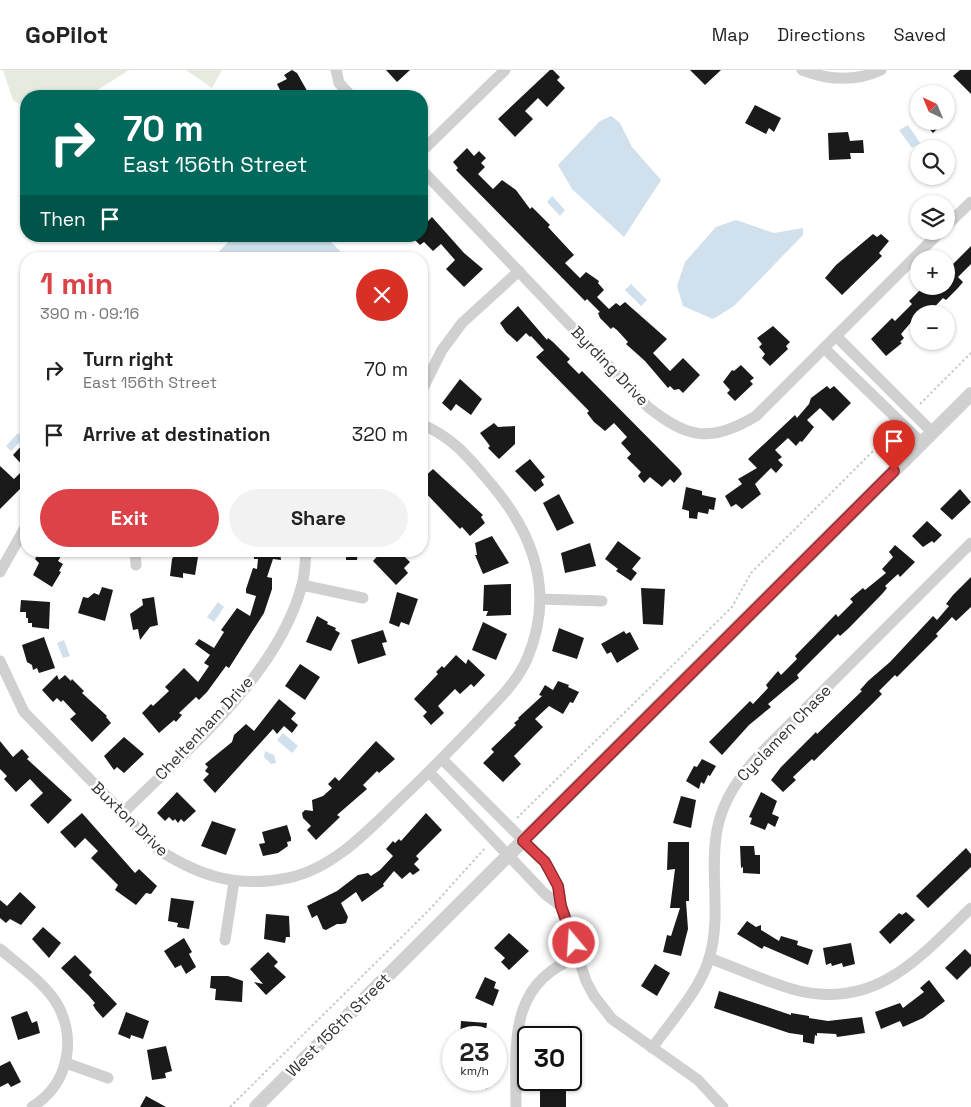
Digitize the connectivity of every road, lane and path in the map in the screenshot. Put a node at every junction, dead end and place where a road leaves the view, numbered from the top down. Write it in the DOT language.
graph roads {
  1 [pos="336,70"];
  2 [pos="505,70"];
  3 [pos="802,70"];
  4 [pos="881,70"];
  5 [pos="345,90"];
  6 [pos="428,145"];
  7 [pos="428,176"];
  8 [pos="971,202"];
  9 [pos="955,217"];
  10 [pos="932,240"];
  11 [pos="519,271"];
  12 [pos="836,336"];
  13 [pos="824,348"];
  14 [pos="971,353"];
  15 [pos="428,378"];
  16 [pos="971,394"];
  17 [pos="912,412"];
  18 [pos="901,423"];
  19 [pos="428,427"];
  20 [pos="932,432"];
  21 [pos="922,443"];
  22 [pos="20,537"];
  23 [pos="971,543"];
  24 [pos="135,557"];
  25 [pos="305,557"];
  26 [pos="136,565"];
  27 [pos="0,572"];
  28 [pos="302,585"];
  29 [pos="363,598"];
  30 [pos="541,599"];
  31 [pos="602,601"];
  32 [pos="0,661"];
  33 [pos="442,759"];
  34 [pos="429,772"];
  35 [pos="122,814"];
  36 [pos="508,826"];
  37 [pos="494,839"];
  38 [pos="523,841"];
  39 [pos="508,855"];
  40 [pos="234,882"];
  41 [pos="561,906"];
  42 [pos="971,908"];
  43 [pos="224,940"];
  44 [pos="0,949"];
  45 [pos="578,957"];
  46 [pos="709,958"];
  47 [pos="652,1048"];
  48 [pos="66,1064"];
  49 [pos="108,1078"];
  50 [pos="32,1107"];
  51 [pos="230,1107"];
  52 [pos="256,1107"];
  53 [pos="516,1107"];
  54 [pos="723,1107"];
  1 -- 5 [label="street"];
  2 -- 6 [label="street"];
  3 -- 4 [label="street"];
  7 -- 11 [label="street, Byrding Drive"];
  8 -- 9 [label="street"];
  10 -- 12 [label="street, Byrding Drive"];
  11 -- 13 [label="street, Byrding Drive"];
  11 -- 15 [label="street"];
  12 -- 13 [label="street, Byrding Drive"];
  12 -- 17 [label="street"];
  13 -- 18 [label="street"];
  14 -- 17 [label="path"];
  16 -- 20 [label="street, West 156th Street"];
  17 -- 20 [label="street"];
  18 -- 21 [label="street"];
  18 -- 36 [label="path"];
  19 -- 30 [label="street"];
  20 -- 21 [label="street, West 156th Street"];
  21 -- 38 [label="street, West 156th Street"];
  22 -- 27 [label="street"];
  23 -- 46 [label="street, Cyclamen Chase"];
  24 -- 26 [label="street"];
  25 -- 28 [label="street, Cheltenham Drive"];
  28 -- 29 [label="street"];
  28 -- 35 [label="street, Cheltenham Drive"];
  30 -- 31 [label="street"];
  30 -- 33 [label="street, Buxton Drive"];
  32 -- 35 [label="street, Buxton Drive"];
  33 -- 34 [label="street, Buxton Drive"];
  33 -- 36 [label="street"];
  34 -- 37 [label="street"];
  34 -- 40 [label="street, Buxton Drive"];
  35 -- 40 [label="street, Buxton Drive"];
  36 -- 38 [label="street"];
  37 -- 39 [label="street"];
  37 -- 51 [label="path"];
  38 -- 39 [label="street, West 156th Street"];
  38 -- 41 [label="street"];
  39 -- 41 [label="street"];
  39 -- 52 [label="street, West 156th Street"];
  40 -- 43 [label="street"];
  41 -- 45 [label="street"];
  42 -- 46 [label="street"];
  44 -- 48 [label="street"];
  45 -- 47 [label="street"];
  45 -- 53 [label="street"];
  46 -- 47 [label="street, Cyclamen Chase"];
  47 -- 54 [label="street"];
  48 -- 49 [label="street"];
  48 -- 50 [label="street"];
}
